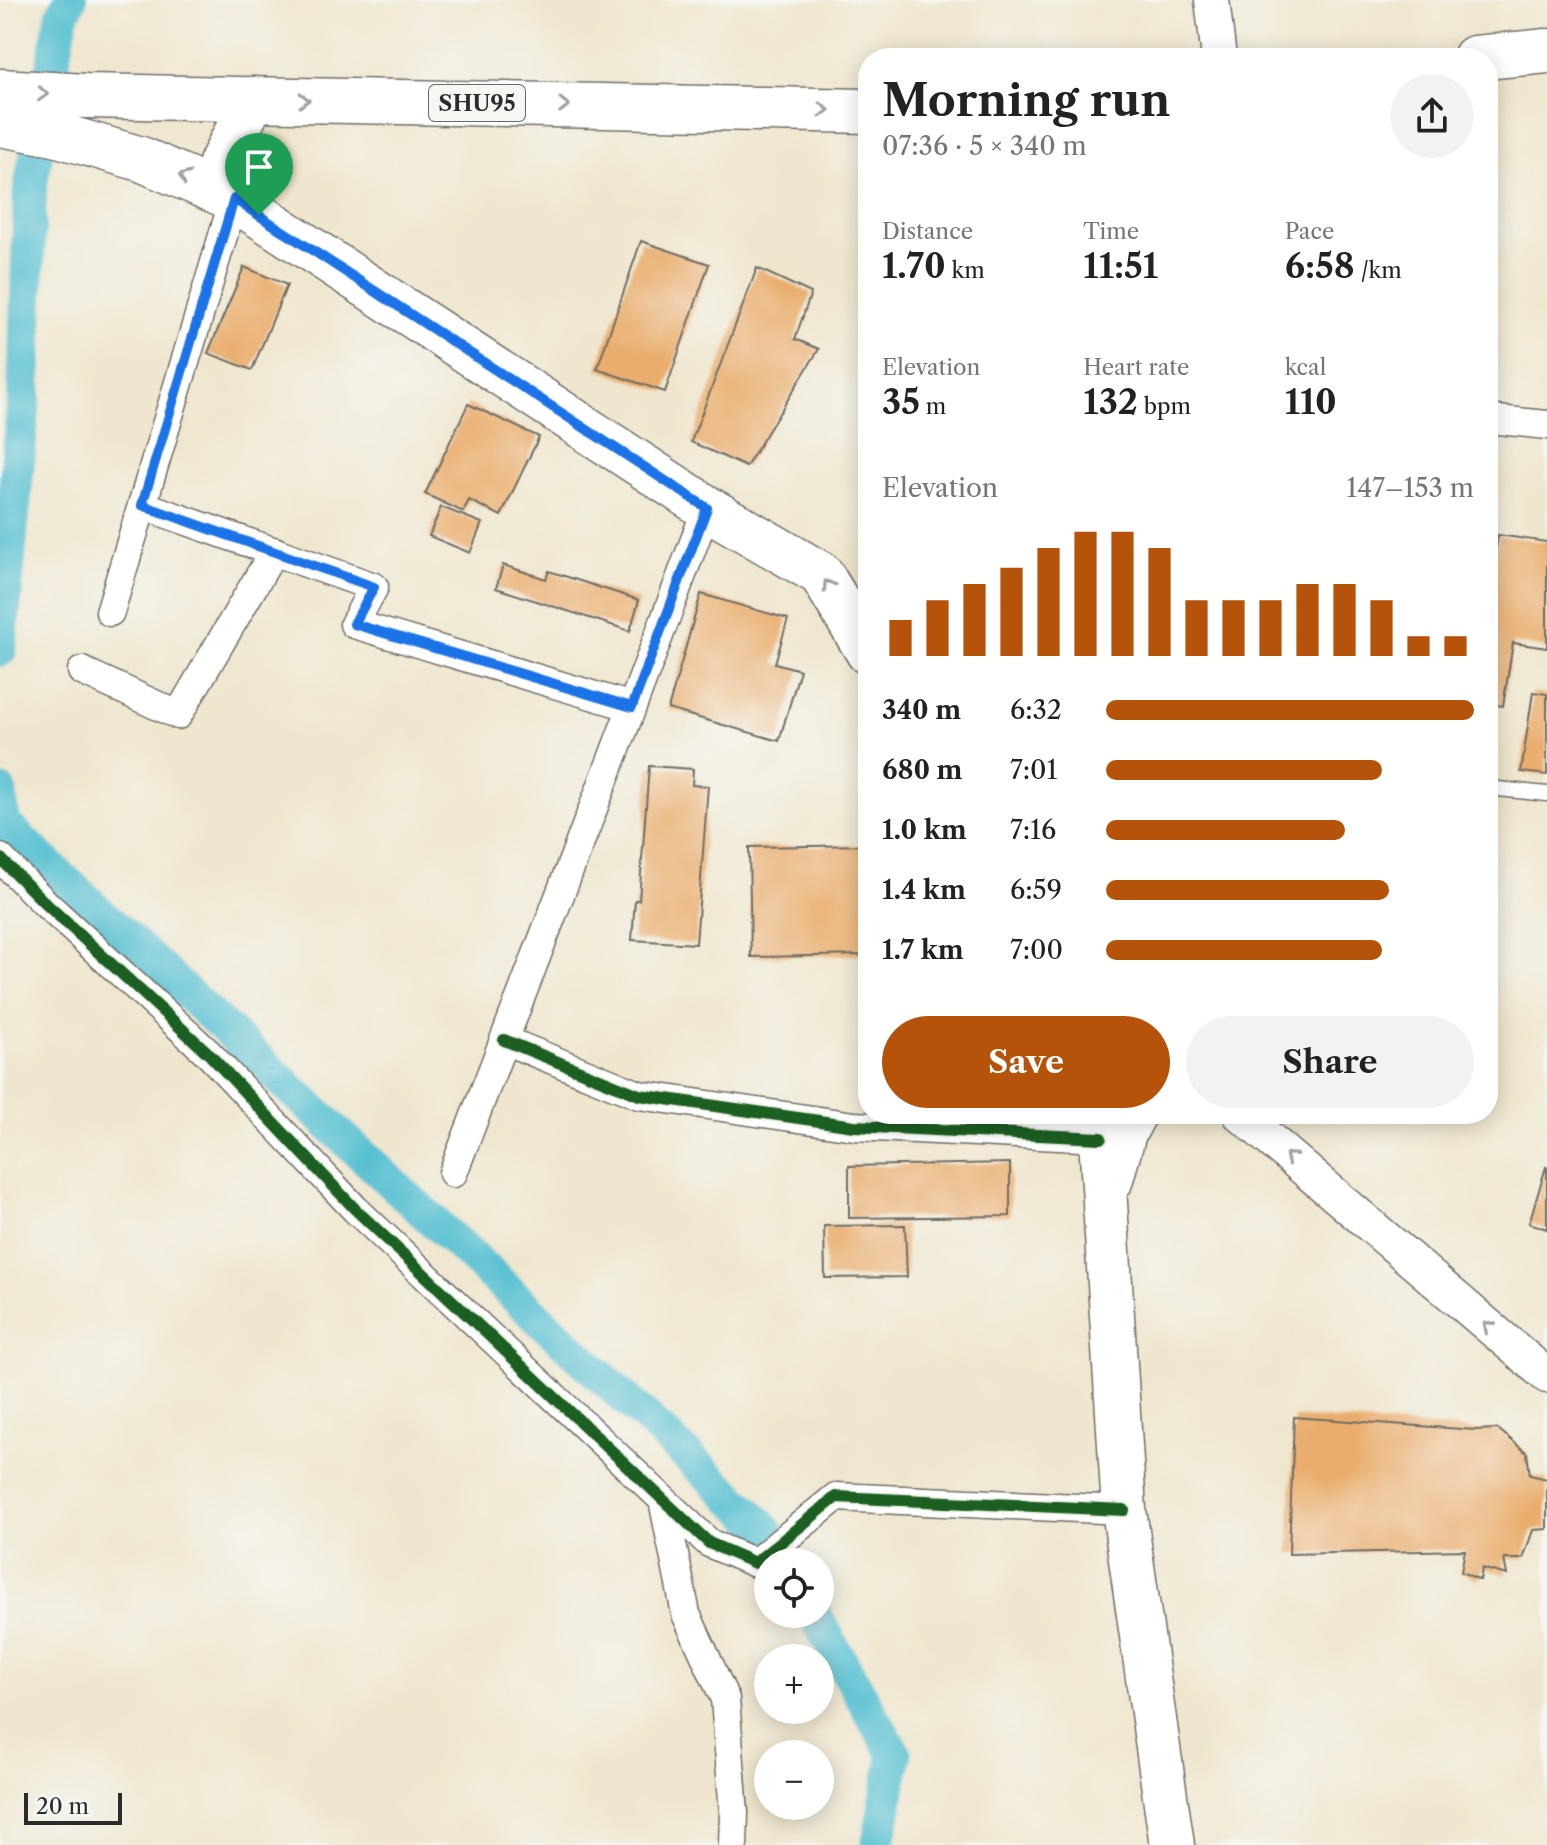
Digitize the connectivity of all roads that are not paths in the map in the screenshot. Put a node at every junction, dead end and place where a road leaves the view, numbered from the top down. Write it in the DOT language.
graph roads {
  1 [pos="1212,0"];
  2 [pos="1218,48"];
  3 [pos="1547,51"];
  4 [pos="1498,56"];
  5 [pos="0,91"];
  6 [pos="253,99"];
  7 [pos="858,111"];
  8 [pos="0,124"];
  9 [pos="247,207"];
  10 [pos="1498,420"];
  11 [pos="1547,425"];
  12 [pos="142,505"];
  13 [pos="707,508"];
  14 [pos="274,551"];
  15 [pos="110,612"];
  16 [pos="858,635"];
  17 [pos="82,671"];
  18 [pos="632,707"];
  19 [pos="1498,789"];
  20 [pos="1547,794"];
  21 [pos="0,858"];
  22 [pos="504,1040"];
  23 [pos="982,1124"];
  24 [pos="1113,1124"];
  25 [pos="1252,1124"];
  26 [pos="453,1173"];
  27 [pos="1547,1376"];
  28 [pos="663,1500"];
  29 [pos="1124,1510"];
  30 [pos="733,1845"];
  31 [pos="1172,1845"];
  1 -- 2 [label="street"];
  3 -- 4 [label="main road"];
  5 -- 6 [label="main road, SHU95, one-way"];
  6 -- 7 [label="main road, SHU95, one-way"];
  6 -- 9 [label="main road"];
  9 -- 8 [label="main road, one-way"];
  9 -- 12 [label="street"];
  9 -- 13 [label="main road"];
  10 -- 11 [label="street"];
  12 -- 14 [label="street"];
  12 -- 15 [label="street"];
  16 -- 13 [label="main road, one-way"];
  13 -- 18 [label="street"];
  14 -- 17 [label="street"];
  14 -- 18 [label="street"];
  18 -- 22 [label="street"];
  19 -- 20 [label="lane"];
  21 -- 28 [label="street"];
  22 -- 23 [label="street"];
  22 -- 26 [label="street"];
  24 -- 29 [label="main road"];
  27 -- 25 [label="street, one-way"];
  28 -- 29 [label="street"];
  28 -- 30 [label="street"];
  29 -- 31 [label="main road"];
}
